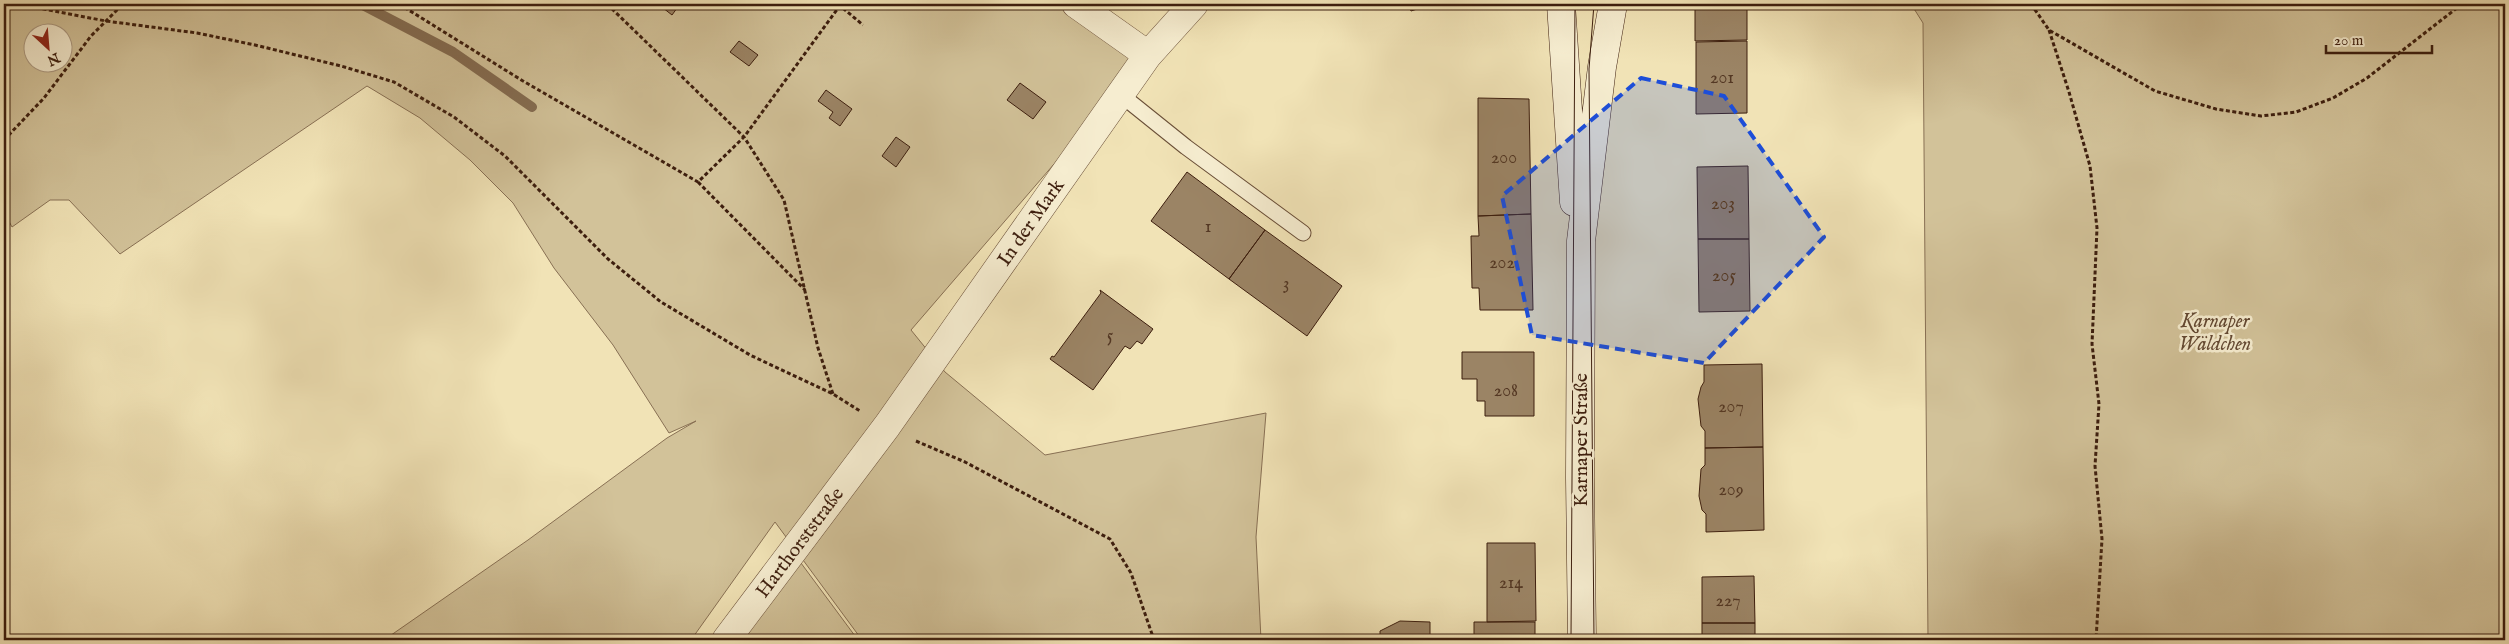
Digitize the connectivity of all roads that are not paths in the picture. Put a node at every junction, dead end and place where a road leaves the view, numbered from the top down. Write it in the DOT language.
graph roads {
  1 [pos="1076,4"];
  2 [pos="1194,4"];
  3 [pos="1561,4"];
  4 [pos="1613,4"];
  5 [pos="1148,55"];
  6 [pos="1120,94"];
  7 [pos="1303,233"];
  8 [pos="1581,241"];
  9 [pos="880,435"];
  10 [pos="726,640"];
  11 [pos="1582,640"];
  1 -- 5 [label="main road"];
  2 -- 5 [label="main road, In der Mark"];
  3 -- 8 [label="main road, Karnaper Straße"];
  4 -- 8 [label="main road, Karnaper Straße"];
  5 -- 6 [label="main road, In der Mark"];
  6 -- 7 [label="lane"];
  6 -- 9 [label="main road, In der Mark"];
  8 -- 11 [label="main road, Karnaper Straße"];
  9 -- 10 [label="main road, Harthorststraße"];
}
